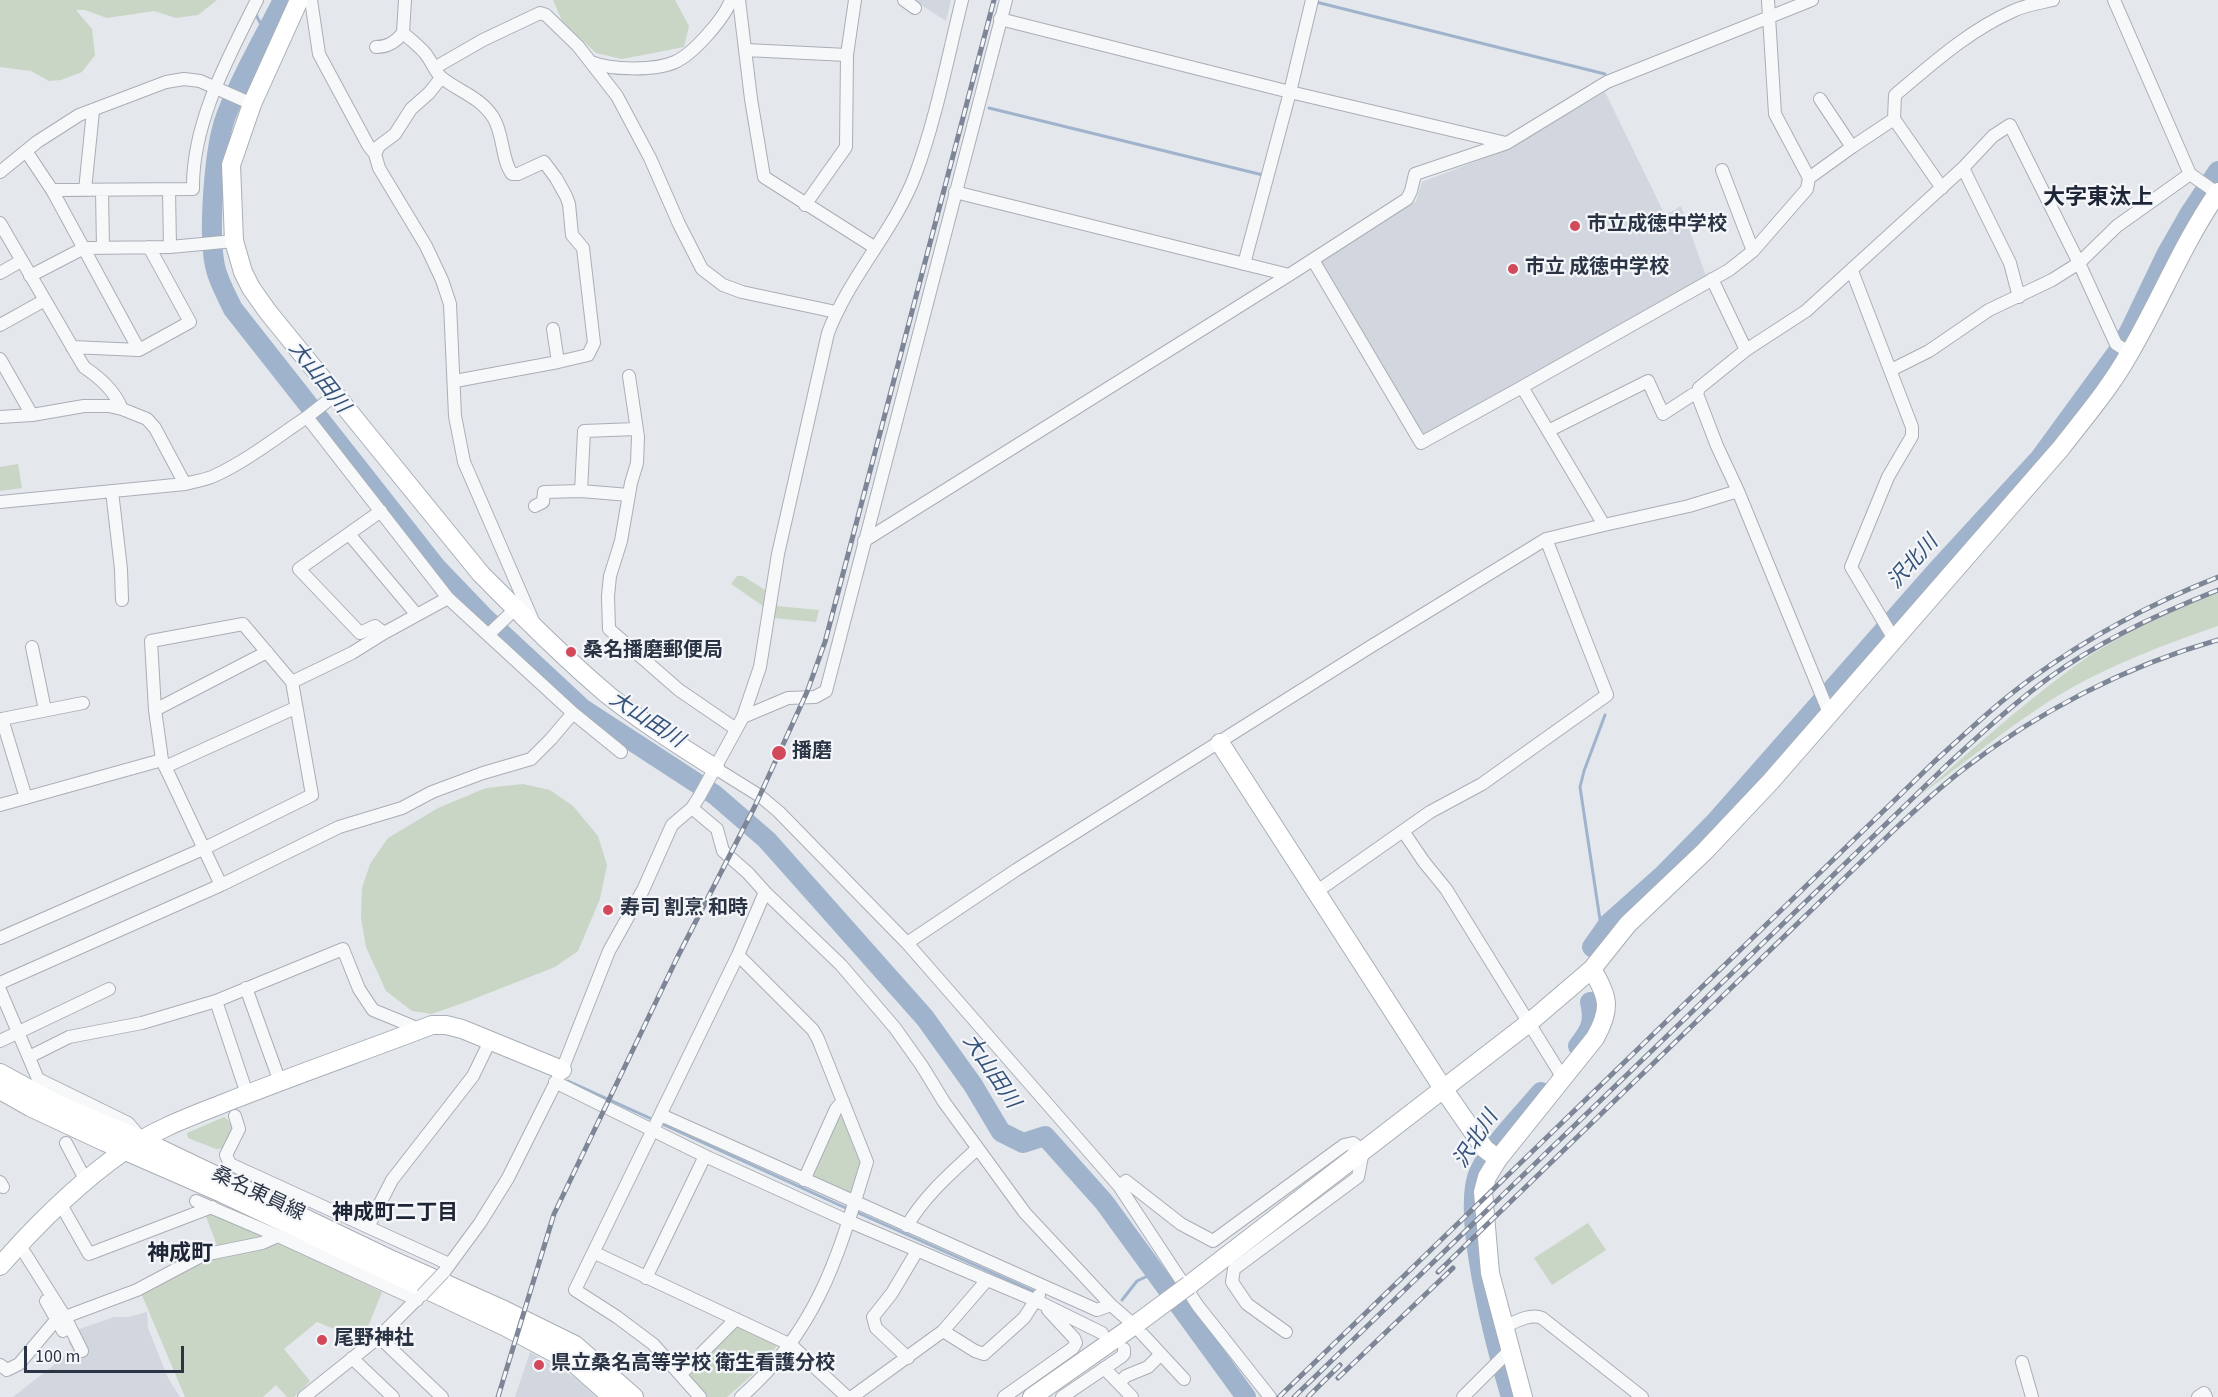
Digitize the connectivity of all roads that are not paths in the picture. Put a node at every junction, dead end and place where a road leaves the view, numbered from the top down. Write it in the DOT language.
graph roads {
  1 [pos="299,0"];
  2 [pos="311,0"];
  3 [pos="405,0"];
  4 [pos="543,0"];
  5 [pos="731,0"];
  6 [pos="739,0"];
  7 [pos="855,0"];
  8 [pos="904,0"];
  9 [pos="962,0"];
  10 [pos="1006,0"];
  11 [pos="1312,0"];
  12 [pos="1768,0"];
  13 [pos="1812,0"];
  14 [pos="2053,0"];
  15 [pos="2114,0"];
  16 [pos="254,6"];
  17 [pos="915,8"];
  18 [pos="546,15"];
  19 [pos="1769,17"];
  20 [pos="1000,19"];
  21 [pos="403,33"];
  22 [pos="376,47"];
  23 [pos="746,50"];
  24 [pos="847,55"];
  25 [pos="591,62"];
  26 [pos="438,73"];
  27 [pos="217,87"];
  28 [pos="1290,92"];
  29 [pos="1820,99"];
  30 [pos="252,104"];
  31 [pos="93,111"];
  32 [pos="1894,119"];
  33 [pos="1508,143"];
  34 [pos="1852,147"];
  35 [pos="26,151"];
  36 [pos="375,154"];
  37 [pos="1963,168"];
  38 [pos="1722,170"];
  39 [pos="0,172"];
  40 [pos="2190,174"];
  41 [pos="1809,178"];
  42 [pos="1942,188"];
  43 [pos="52,190"];
  44 [pos="86,190"];
  45 [pos="169,190"];
  46 [pos="102,191"];
  47 [pos="955,192"];
  48 [pos="2216,192"];
  49 [pos="805,205"];
  50 [pos="0,223"];
  51 [pos="229,242"];
  52 [pos="150,247"];
  53 [pos="170,247"];
  54 [pos="874,247"];
  55 [pos="84,248"];
  56 [pos="103,248"];
  57 [pos="1753,250"];
  58 [pos="1313,260"];
  59 [pos="21,261"];
  60 [pos="2079,263"];
  61 [pos="1244,264"];
  62 [pos="1852,271"];
  63 [pos="0,273"];
  64 [pos="1289,275"];
  65 [pos="30,276"];
  66 [pos="1712,279"];
  67 [pos="2019,297"];
  68 [pos="45,300"];
  69 [pos="836,312"];
  70 [pos="0,325"];
  71 [pos="553,329"];
  72 [pos="72,348"];
  73 [pos="2124,349"];
  74 [pos="139,350"];
  75 [pos="1746,350"];
  76 [pos="0,359"];
  77 [pos="558,362"];
  78 [pos="1891,370"];
  79 [pos="629,376"];
  80 [pos="455,381"];
  81 [pos="1522,387"];
  82 [pos="1697,394"];
  83 [pos="333,397"];
  84 [pos="122,409"];
  85 [pos="32,416"];
  86 [pos="308,416"];
  87 [pos="0,417"];
  88 [pos="636,429"];
  89 [pos="1548,431"];
  90 [pos="185,484"];
  91 [pos="112,491"];
  92 [pos="581,491"];
  93 [pos="1738,491"];
  94 [pos="629,495"];
  95 [pos="0,502"];
  96 [pos="535,506"];
  97 [pos="381,511"];
  98 [pos="1604,525"];
  99 [pos="349,534"];
  100 [pos="1546,539"];
  101 [pos="864,541"];
  102 [pos="448,598"];
  103 [pos="122,600"];
  104 [pos="513,611"];
  105 [pos="417,615"];
  106 [pos="536,628"];
  107 [pos="1890,632"];
  108 [pos="384,633"];
  109 [pos="490,634"];
  110 [pos="32,647"];
  111 [pos="267,652"];
  112 [pos="292,682"];
  113 [pos="83,704"];
  114 [pos="296,708"];
  115 [pos="45,710"];
  116 [pos="155,710"];
  117 [pos="1828,710"];
  118 [pos="573,713"];
  119 [pos="742,717"];
  120 [pos="1,719"];
  121 [pos="736,729"];
  122 [pos="1220,743"];
  123 [pos="621,752"];
  124 [pos="164,764"];
  125 [pos="713,771"];
  126 [pos="26,798"];
  127 [pos="695,802"];
  128 [pos="0,805"];
  129 [pos="1402,831"];
  130 [pos="203,849"];
  131 [pos="221,885"];
  132 [pos="765,892"];
  133 [pos="1316,892"];
  134 [pos="0,938"];
  135 [pos="907,943"];
  136 [pos="738,955"];
  137 [pos="1592,969"];
  138 [pos="0,983"];
  139 [pos="246,988"];
  140 [pos="109,989"];
  141 [pos="0,990"];
  142 [pos="216,1001"];
  143 [pos="1530,1022"];
  144 [pos="416,1031"];
  145 [pos="18,1032"];
  146 [pos="0,1041"];
  147 [pos="490,1041"];
  148 [pos="29,1057"];
  149 [pos="1560,1072"];
  150 [pos="0,1073"];
  151 [pos="558,1076"];
  152 [pos="280,1082"];
  153 [pos="0,1089"];
  154 [pos="1444,1090"];
  155 [pos="248,1094"];
  156 [pos="843,1101"];
  157 [pos="235,1116"];
  158 [pos="657,1122"];
  159 [pos="142,1140"];
  160 [pos="66,1143"];
  161 [pos="977,1149"];
  162 [pos="124,1151"];
  163 [pos="1363,1151"];
  164 [pos="1493,1155"];
  165 [pos="705,1156"];
  166 [pos="804,1180"];
  167 [pos="86,1181"];
  168 [pos="1119,1186"];
  169 [pos="196,1201"];
  170 [pos="60,1203"];
  171 [pos="212,1207"];
  172 [pos="851,1211"];
  173 [pos="908,1226"];
  174 [pos="368,1227"];
  175 [pos="278,1236"];
  176 [pos="17,1246"];
  177 [pos="917,1251"];
  178 [pos="595,1254"];
  179 [pos="0,1266"];
  180 [pos="447,1268"];
  181 [pos="646,1278"];
  182 [pos="987,1280"];
  183 [pos="1042,1286"];
  184 [pos="420,1297"];
  185 [pos="1040,1303"];
  186 [pos="1111,1305"];
  187 [pos="61,1318"];
  188 [pos="736,1319"];
  189 [pos="1136,1324"];
  190 [pos="1504,1327"];
  191 [pos="63,1331"];
  192 [pos="943,1331"];
  193 [pos="1286,1332"];
  194 [pos="1102,1334"];
  195 [pos="379,1337"];
  196 [pos="791,1345"];
  197 [pos="1124,1349"];
  198 [pos="82,1351"];
  199 [pos="1160,1355"];
  200 [pos="1503,1356"];
  201 [pos="352,1358"];
  202 [pos="908,1358"];
  203 [pos="2022,1362"];
  204 [pos="1104,1368"];
  205 [pos="2,1371"];
  206 [pos="681,1374"];
  207 [pos="1184,1379"];
  208 [pos="1119,1383"];
  209 [pos="304,1397"];
  210 [pos="393,1397"];
  211 [pos="442,1397"];
  212 [pos="612,1397"];
  213 [pos="634,1397"];
  214 [pos="700,1397"];
  215 [pos="741,1397"];
  216 [pos="847,1397"];
  217 [pos="852,1397"];
  218 [pos="1004,1397"];
  219 [pos="1032,1397"];
  220 [pos="1062,1397"];
  221 [pos="1132,1397"];
  222 [pos="1270,1397"];
  223 [pos="1463,1397"];
  224 [pos="1523,1397"];
  225 [pos="1642,1397"];
  226 [pos="2032,1397"];
  227 [pos="2198,1397"];
  228 [pos="2206,1397"];
  1 -- 30 [label="street"];
  2 -- 36 [label="street"];
  3 -- 21 [label="street"];
  4 -- 18 [label="street"];
  5 -- 25 [label="street"];
  6 -- 23 [label="street"];
  7 -- 24 [label="street"];
  8 -- 17 [label="street"];
  9 -- 54 [label="street"];
  10 -- 20 [label="street"];
  11 -- 28 [label="street"];
  12 -- 19 [label="street"];
  13 -- 19 [label="street"];
  14 -- 32 [label="street"];
  15 -- 40 [label="street"];
  16 -- 27 [label="street"];
  18 -- 25 [label="street"];
  18 -- 26 [label="street"];
  19 -- 33 [label="street"];
  19 -- 41 [label="street"];
  20 -- 28 [label="street"];
  20 -- 47 [label="street"];
  21 -- 22 [label="street"];
  21 -- 26 [label="street"];
  23 -- 24 [label="street"];
  23 -- 49 [label="street"];
  24 -- 49 [label="street"];
  25 -- 69 [label="street"];
  26 -- 36 [label="street"];
  26 -- 77 [label="street"];
  27 -- 30 [label="street"];
  27 -- 31 [label="street"];
  27 -- 45 [label="street"];
  28 -- 33 [label="street"];
  28 -- 61 [label="street"];
  29 -- 34 [label="street"];
  30 -- 51 [label="street"];
  31 -- 35 [label="street"];
  31 -- 44 [label="street"];
  32 -- 34 [label="street"];
  32 -- 42 [label="street"];
  33 -- 58 [label="street"];
  34 -- 41 [label="street"];
  35 -- 39 [label="street"];
  35 -- 43 [label="street"];
  36 -- 80 [label="street"];
  37 -- 42 [label="street"];
  37 -- 60 [label="street"];
  37 -- 67 [label="street"];
  38 -- 57 [label="street"];
  40 -- 48 [label="street"];
  40 -- 60 [label="street"];
  41 -- 57 [label="street"];
  42 -- 62 [label="street"];
  43 -- 44 [label="street"];
  43 -- 55 [label="street"];
  44 -- 46 [label="street"];
  45 -- 46 [label="street"];
  45 -- 53 [label="street"];
  46 -- 56 [label="street"];
  47 -- 61 [label="street"];
  47 -- 101 [label="street"];
  48 -- 73 [label="street"];
  49 -- 54 [label="street"];
  50 -- 59 [label="street"];
  51 -- 53 [label="street"];
  51 -- 83 [label="street"];
  52 -- 53 [label="street"];
  52 -- 56 [label="street"];
  52 -- 74 [label="street"];
  54 -- 69 [label="street"];
  55 -- 56 [label="street"];
  55 -- 65 [label="street"];
  55 -- 74 [label="street"];
  57 -- 66 [label="street"];
  58 -- 64 [label="street"];
  58 -- 81 [label="street"];
  59 -- 63 [label="street"];
  59 -- 65 [label="street"];
  60 -- 67 [label="street"];
  60 -- 73 [label="street"];
  61 -- 64 [label="street"];
  62 -- 75 [label="street"];
  62 -- 78 [label="street"];
  64 -- 101 [label="street"];
  65 -- 68 [label="street"];
  66 -- 75 [label="street"];
  66 -- 81 [label="street"];
  67 -- 78 [label="street"];
  68 -- 70 [label="street"];
  68 -- 72 [label="street"];
  69 -- 119 [label="street"];
  71 -- 77 [label="street"];
  72 -- 74 [label="street"];
  72 -- 84 [label="street"];
  73 -- 107 [label="street"];
  75 -- 82 [label="street"];
  76 -- 85 [label="street"];
  77 -- 80 [label="street"];
  78 -- 107 [label="street"];
  79 -- 88 [label="street"];
  80 -- 106 [label="street"];
  81 -- 89 [label="street"];
  82 -- 89 [label="street"];
  82 -- 93 [label="street"];
  83 -- 86 [label="street"];
  83 -- 104 [label="street"];
  84 -- 85 [label="street"];
  84 -- 90 [label="street"];
  85 -- 87 [label="street"];
  86 -- 90 [label="street"];
  86 -- 97 [label="street"];
  88 -- 92 [label="street"];
  88 -- 94 [label="street"];
  89 -- 98 [label="street"];
  90 -- 91 [label="street"];
  91 -- 95 [label="street"];
  91 -- 103 [label="street"];
  92 -- 94 [label="street"];
  92 -- 96 [label="street"];
  93 -- 98 [label="street"];
  93 -- 117 [label="street"];
  94 -- 121 [label="street"];
  97 -- 99 [label="street"];
  97 -- 102 [label="street"];
  98 -- 100 [label="street"];
  99 -- 105 [label="street"];
  99 -- 108 [label="street"];
  100 -- 122 [label="street"];
  100 -- 129 [label="street"];
  101 -- 119 [label="street"];
  102 -- 105 [label="street"];
  102 -- 109 [label="street"];
  104 -- 106 [label="street"];
  104 -- 109 [label="street"];
  105 -- 108 [label="street"];
  106 -- 125 [label="street"];
  107 -- 117 [label="street"];
  108 -- 112 [label="street"];
  109 -- 118 [label="street"];
  110 -- 115 [label="street"];
  111 -- 112 [label="street"];
  111 -- 116 [label="street"];
  111 -- 116 [label="street"];
  112 -- 114 [label="street"];
  113 -- 115 [label="street"];
  114 -- 124 [label="street"];
  114 -- 130 [label="street"];
  115 -- 120 [label="street"];
  116 -- 124 [label="street"];
  117 -- 137 [label="street"];
  118 -- 123 [label="street"];
  118 -- 131 [label="street"];
  119 -- 121 [label="street"];
  120 -- 126 [label="street"];
  121 -- 125 [label="street"];
  122 -- 133 [label="street"];
  122 -- 135 [label="street"];
  124 -- 126 [label="street"];
  124 -- 130 [label="street"];
  125 -- 127 [label="street"];
  125 -- 135 [label="street"];
  126 -- 128 [label="street"];
  127 -- 132 [label="street"];
  127 -- 151 [label="street"];
  129 -- 133 [label="street"];
  129 -- 143 [label="street"];
  130 -- 131 [label="street"];
  130 -- 134 [label="street"];
  131 -- 138 [label="street"];
  132 -- 136 [label="street"];
  132 -- 161 [label="street"];
  133 -- 154 [label="street"];
  135 -- 168 [label="street"];
  136 -- 156 [label="street"];
  136 -- 158 [label="street"];
  137 -- 143 [label="street"];
  137 -- 149 [label="street"];
  139 -- 142 [label="street"];
  139 -- 144 [label="street"];
  139 -- 152 [label="street"];
  140 -- 145 [label="street"];
  141 -- 145 [label="street"];
  142 -- 148 [label="street"];
  142 -- 155 [label="street"];
  143 -- 149 [label="street"];
  143 -- 154 [label="street"];
  144 -- 147 [label="street"];
  144 -- 152 [label="street"];
  145 -- 146 [label="street"];
  145 -- 148 [label="street"];
  147 -- 151 [label="street"];
  147 -- 174 [label="street"];
  148 -- 159 [label="street"];
  149 -- 164 [label="street"];
  150 -- 159 [label="street, 桑名東員線"];
  151 -- 158 [label="street"];
  151 -- 180 [label="street"];
  152 -- 155 [label="street"];
  153 -- 162 [label="street, 桑名東員線"];
  154 -- 163 [label="street"];
  154 -- 164 [label="street"];
  155 -- 159 [label="street"];
  156 -- 166 [label="street"];
  156 -- 172 [label="street"];
  157 -- 174 [label="street"];
  158 -- 165 [label="street"];
  158 -- 166 [label="street"];
  158 -- 178 [label="street"];
  159 -- 162 [label="street"];
  159 -- 213 [label="street, 桑名東員線"];
  160 -- 167 [label="street"];
  161 -- 173 [label="street"];
  161 -- 186 [label="street"];
  162 -- 167 [label="street"];
  162 -- 212 [label="street, 桑名東員線"];
  163 -- 168 [label="street"];
  163 -- 189 [label="street, bridge"];
  163 -- 193 [label="street"];
  164 -- 190 [label="street"];
  165 -- 172 [label="street"];
  165 -- 181 [label="street"];
  166 -- 172 [label="street"];
  167 -- 170 [label="street"];
  168 -- 222 [label="street"];
  169 -- 171 [label="street"];
  170 -- 171 [label="street"];
  170 -- 176 [label="street"];
  171 -- 175 [label="street"];
  172 -- 173 [label="street"];
  172 -- 177 [label="street"];
  172 -- 196 [label="street"];
  173 -- 183 [label="street"];
  174 -- 180 [label="street"];
  175 -- 184 [label="street"];
  175 -- 187 [label="street"];
  176 -- 179 [label="street"];
  176 -- 187 [label="street"];
  177 -- 182 [label="street"];
  177 -- 202 [label="street"];
  178 -- 181 [label="street"];
  178 -- 206 [label="street"];
  180 -- 184 [label="street, bridge"];
  181 -- 188 [label="street"];
  182 -- 185 [label="street"];
  182 -- 192 [label="street"];
  183 -- 185 [label="street"];
  183 -- 186 [label="street"];
  184 -- 195 [label="street"];
  185 -- 192 [label="street"];
  185 -- 194 [label="street"];
  185 -- 218 [label="street"];
  186 -- 189 [label="street"];
  187 -- 191 [label="street"];
  187 -- 198 [label="street"];
  187 -- 205 [label="street"];
  188 -- 196 [label="street"];
  188 -- 206 [label="street"];
  189 -- 199 [label="street"];
  189 -- 219 [label="street"];
  190 -- 200 [label="street"];
  190 -- 225 [label="street"];
  192 -- 202 [label="street"];
  195 -- 201 [label="street"];
  195 -- 211 [label="street"];
  196 -- 215 [label="street"];
  196 -- 216 [label="street"];
  197 -- 204 [label="street"];
  199 -- 207 [label="street"];
  199 -- 208 [label="street"];
  200 -- 223 [label="street"];
  200 -- 224 [label="street"];
  201 -- 209 [label="street"];
  201 -- 210 [label="street"];
  202 -- 217 [label="street"];
  203 -- 226 [label="street"];
  204 -- 208 [label="street"];
  204 -- 220 [label="street"];
  206 -- 214 [label="street"];
  208 -- 221 [label="street"];
  227 -- 228 [label="street"];
}
